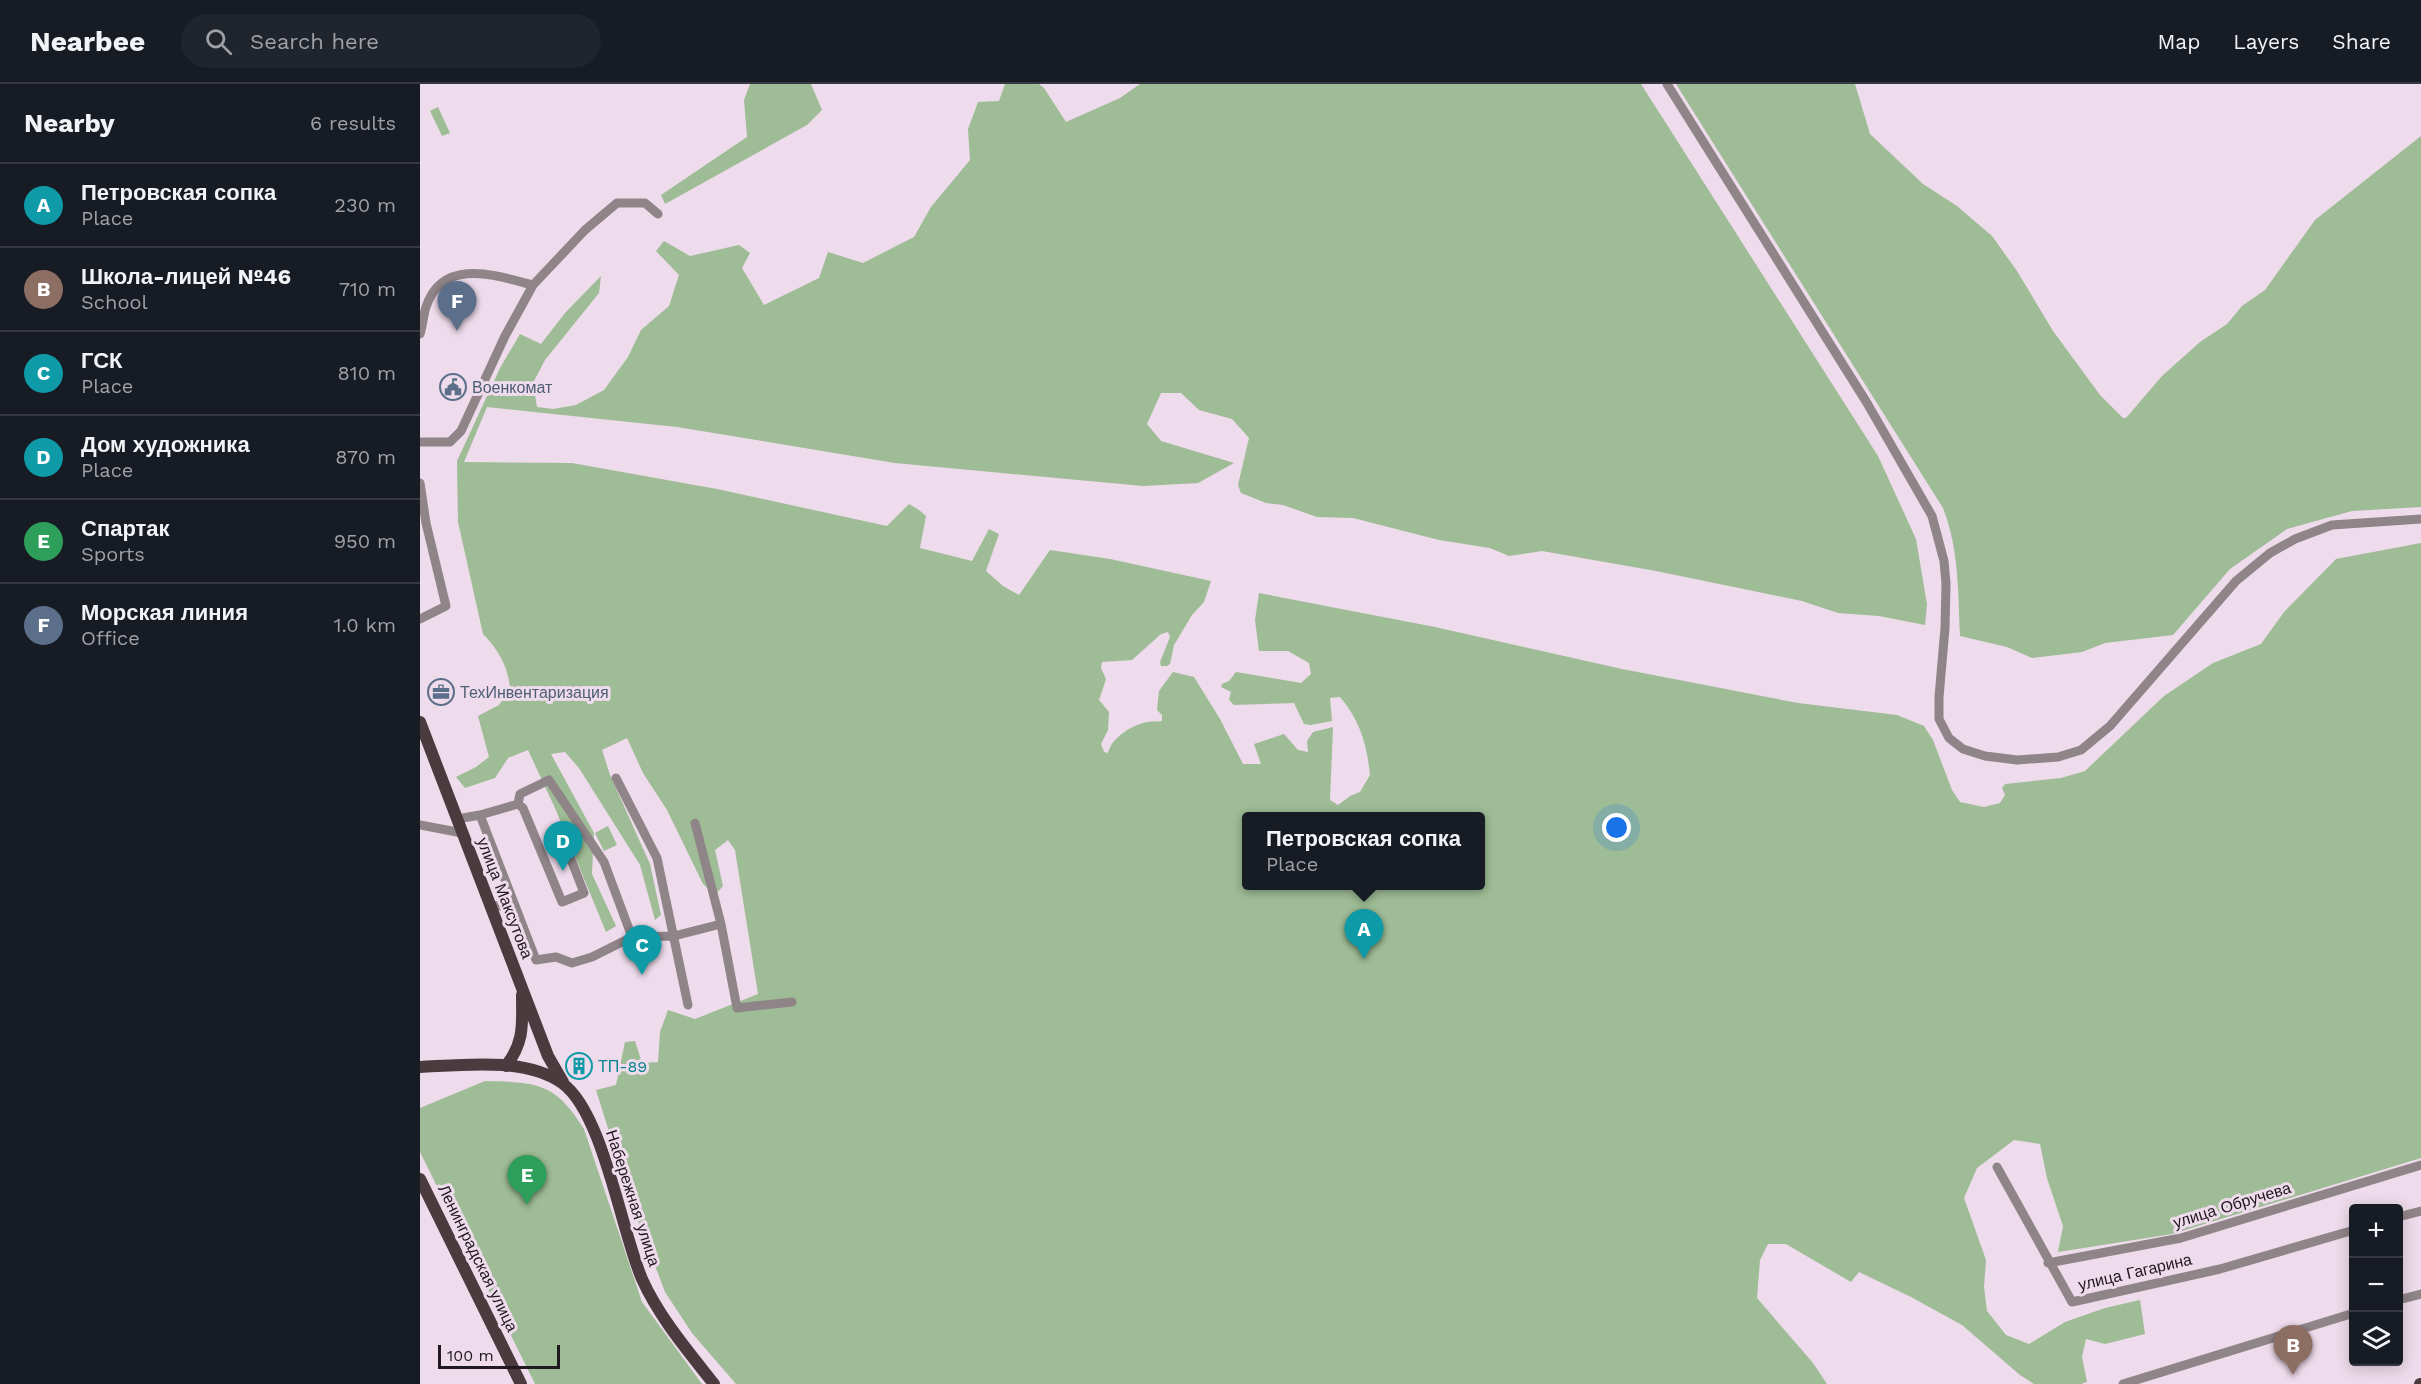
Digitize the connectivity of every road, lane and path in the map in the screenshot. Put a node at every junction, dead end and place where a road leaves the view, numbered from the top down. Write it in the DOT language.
graph roads {
  1 [pos="1667,84"];
  2 [pos="658,214"];
  3 [pos="533,285"];
  4 [pos="420,334"];
  5 [pos="420,442"];
  6 [pos="420,483"];
  7 [pos="2421,519"];
  8 [pos="420,619"];
  9 [pos="420,722"];
  10 [pos="616,778"];
  11 [pos="518,804"];
  12 [pos="480,815"];
  13 [pos="458,819"];
  14 [pos="695,823"];
  15 [pos="420,825"];
  16 [pos="462,833"];
  17 [pos="562,836"];
  18 [pos="490,905"];
  19 [pos="516,908"];
  20 [pos="721,924"];
  21 [pos="674,936"];
  22 [pos="632,937"];
  23 [pos="522,988"];
  24 [pos="792,1002"];
  25 [pos="688,1005"];
  26 [pos="506,1066"];
  27 [pos="420,1067"];
  28 [pos="564,1083"];
  29 [pos="2421,1164"];
  30 [pos="1997,1167"];
  31 [pos="420,1179"];
  32 [pos="2421,1210"];
  33 [pos="2403,1215"];
  34 [pos="2349,1231"];
  35 [pos="2048,1263"];
  36 [pos="2421,1294"];
  37 [pos="2403,1299"];
  38 [pos="2349,1315"];
  39 [pos="521,1384"];
  40 [pos="714,1384"];
  41 [pos="2123,1384"];
  1 -- 7 [label="street"];
  2 -- 3 [label="street"];
  3 -- 4 [label="street"];
  3 -- 5 [label="street"];
  6 -- 8 [label="street"];
  9 -- 13 [label="main road, улица Максутова"];
  10 -- 21 [label="street"];
  11 -- 12 [label="street"];
  11 -- 17 [label="street"];
  11 -- 22 [label="street"];
  12 -- 13 [label="street"];
  12 -- 19 [label="street"];
  13 -- 16 [label="main road, улица Максутова"];
  14 -- 20 [label="street"];
  15 -- 16 [label="street"];
  16 -- 18 [label="main road, улица Максутова"];
  18 -- 19 [label="street"];
  18 -- 23 [label="main road, улица Максутова"];
  19 -- 22 [label="street"];
  20 -- 21 [label="street"];
  20 -- 24 [label="street"];
  21 -- 22 [label="street"];
  21 -- 25 [label="street"];
  23 -- 26 [label="main road"];
  23 -- 28 [label="main road, улица Максутова"];
  26 -- 27 [label="main road"];
  26 -- 28 [label="main road"];
  28 -- 40 [label="main road, Набережная улица"];
  29 -- 35 [label="street, улица Обручева"];
  30 -- 35 [label="street, улица Гагарина"];
  31 -- 39 [label="main road, Ленинградская улица"];
  32 -- 33 [label="street"];
  34 -- 35 [label="street, улица Гагарина"];
  36 -- 37 [label="street"];
  38 -- 41 [label="street"];
}
